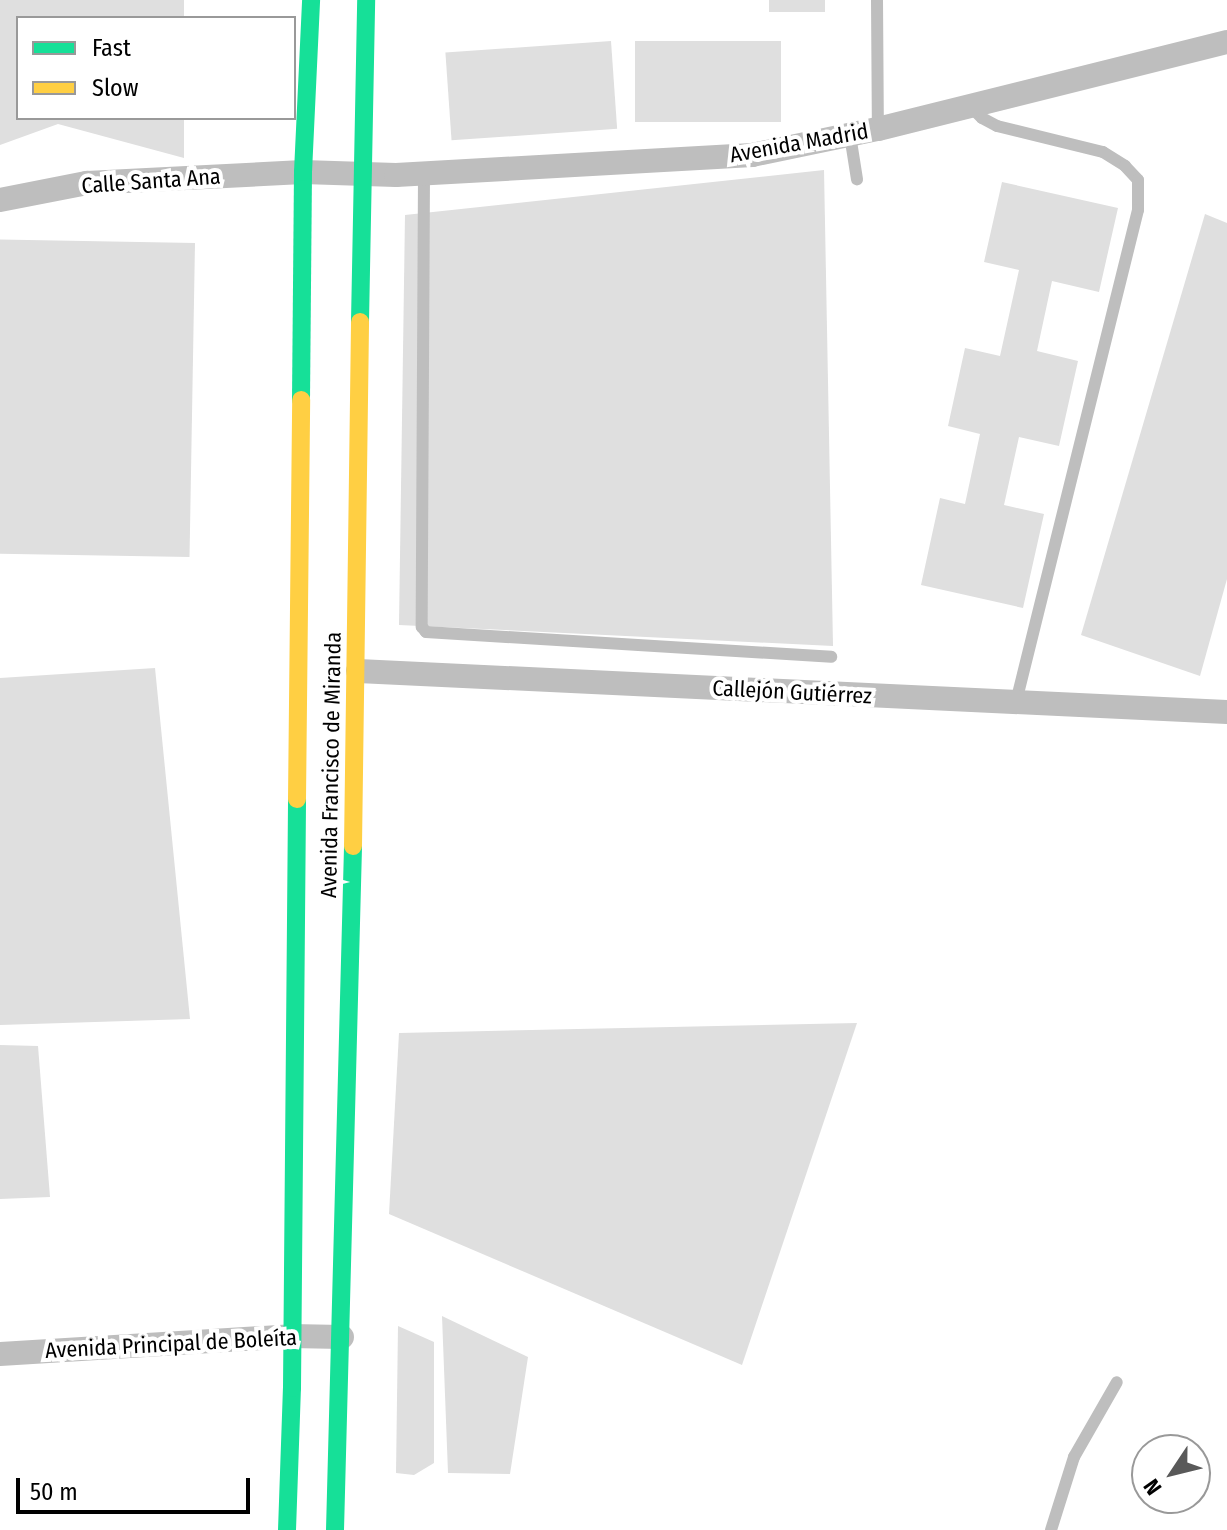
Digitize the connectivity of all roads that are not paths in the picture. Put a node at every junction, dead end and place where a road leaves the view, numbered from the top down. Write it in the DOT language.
graph roads {
  1 [pos="311,0"];
  2 [pos="366,0"];
  3 [pos="877,0"];
  4 [pos="1227,42"];
  5 [pos="970,106"];
  6 [pos="878,129"];
  7 [pos="850,135"];
  8 [pos="303,172"];
  9 [pos="361,173"];
  10 [pos="424,174"];
  11 [pos="857,179"];
  12 [pos="0,200"];
  13 [pos="831,657"];
  14 [pos="358,671"];
  15 [pos="1016,702"];
  16 [pos="1227,712"];
  17 [pos="291,1336"];
  18 [pos="342,1337"];
  19 [pos="0,1354"];
  20 [pos="1117,1382"];
  21 [pos="287,1530"];
  22 [pos="335,1530"];
  23 [pos="1051,1530"];
  1 -- 8 [label="main road, Avenida Francisco de Miranda"];
  2 -- 9 [label="main road, Avenida Francisco de Miranda"];
  3 -- 6 [label="lane"];
  4 -- 5 [label="street, Avenida Madrid"];
  5 -- 6 [label="street, Avenida Madrid"];
  5 -- 15 [label="lane"];
  6 -- 7 [label="street, Avenida Madrid"];
  7 -- 10 [label="street, Avenida Madrid"];
  7 -- 11 [label="lane"];
  8 -- 9 [label="street, Calle Santa Ana"];
  8 -- 12 [label="street, Calle Santa Ana"];
  8 -- 17 [label="main road, Avenida Francisco de Miranda"];
  9 -- 10 [label="street, Avenida Madrid"];
  9 -- 14 [label="main road, Avenida Francisco de Miranda"];
  10 -- 13 [label="lane"];
  14 -- 15 [label="street, Callejón Gutiérrez"];
  14 -- 18 [label="main road, Avenida Francisco de Miranda"];
  15 -- 16 [label="street, Callejón Gutiérrez"];
  17 -- 18 [label="street, Avenida Principal de Boleíta"];
  17 -- 19 [label="street, Avenida Principal de Boleíta"];
  17 -- 21 [label="main road, Avenida Francisco de Miranda"];
  18 -- 22 [label="main road, Avenida Francisco de Miranda"];
  20 -- 23 [label="lane"];
}
